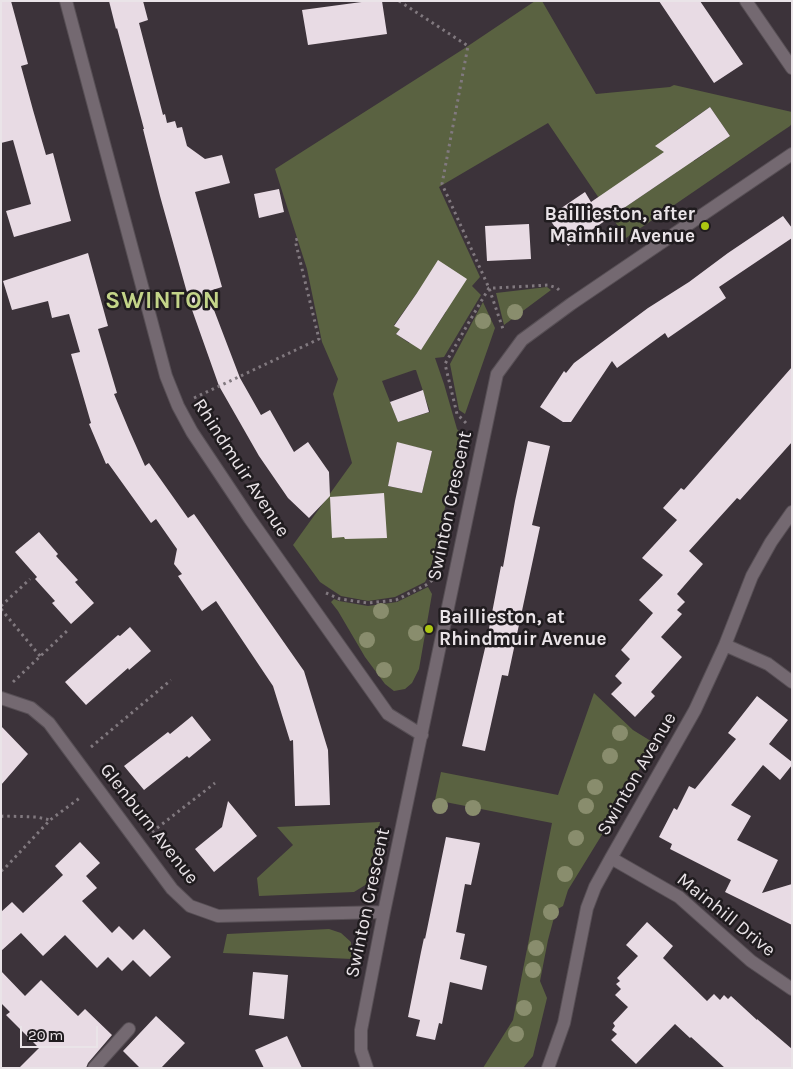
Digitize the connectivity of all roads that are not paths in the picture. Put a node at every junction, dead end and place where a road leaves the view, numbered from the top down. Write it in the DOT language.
graph roads {
  1 [pos="66,1"];
  2 [pos="746,1"];
  3 [pos="792,68"];
  4 [pos="792,154"];
  5 [pos="792,512"];
  6 [pos="724,645"];
  7 [pos="792,682"];
  8 [pos="3,699"];
  9 [pos="422,734"];
  10 [pos="611,858"];
  11 [pos="384,912"];
  12 [pos="792,988"];
  13 [pos="129,1029"];
  14 [pos="94,1068"];
  15 [pos="366,1068"];
  16 [pos="548,1068"];
  1 -- 9 [label="street, Rhindmuir Avenue"];
  2 -- 3 [label="street"];
  4 -- 9 [label="street, Swinton Crescent"];
  5 -- 6 [label="street, Swinton Avenue"];
  6 -- 7 [label="street"];
  6 -- 10 [label="street, Swinton Avenue"];
  8 -- 11 [label="street, Glenburn Avenue"];
  9 -- 11 [label="street, Swinton Crescent"];
  10 -- 12 [label="street, Mainhill Drive"];
  10 -- 16 [label="street, Swinton Avenue"];
  11 -- 15 [label="street, Swinton Crescent"];
  13 -- 14 [label="street"];
}
